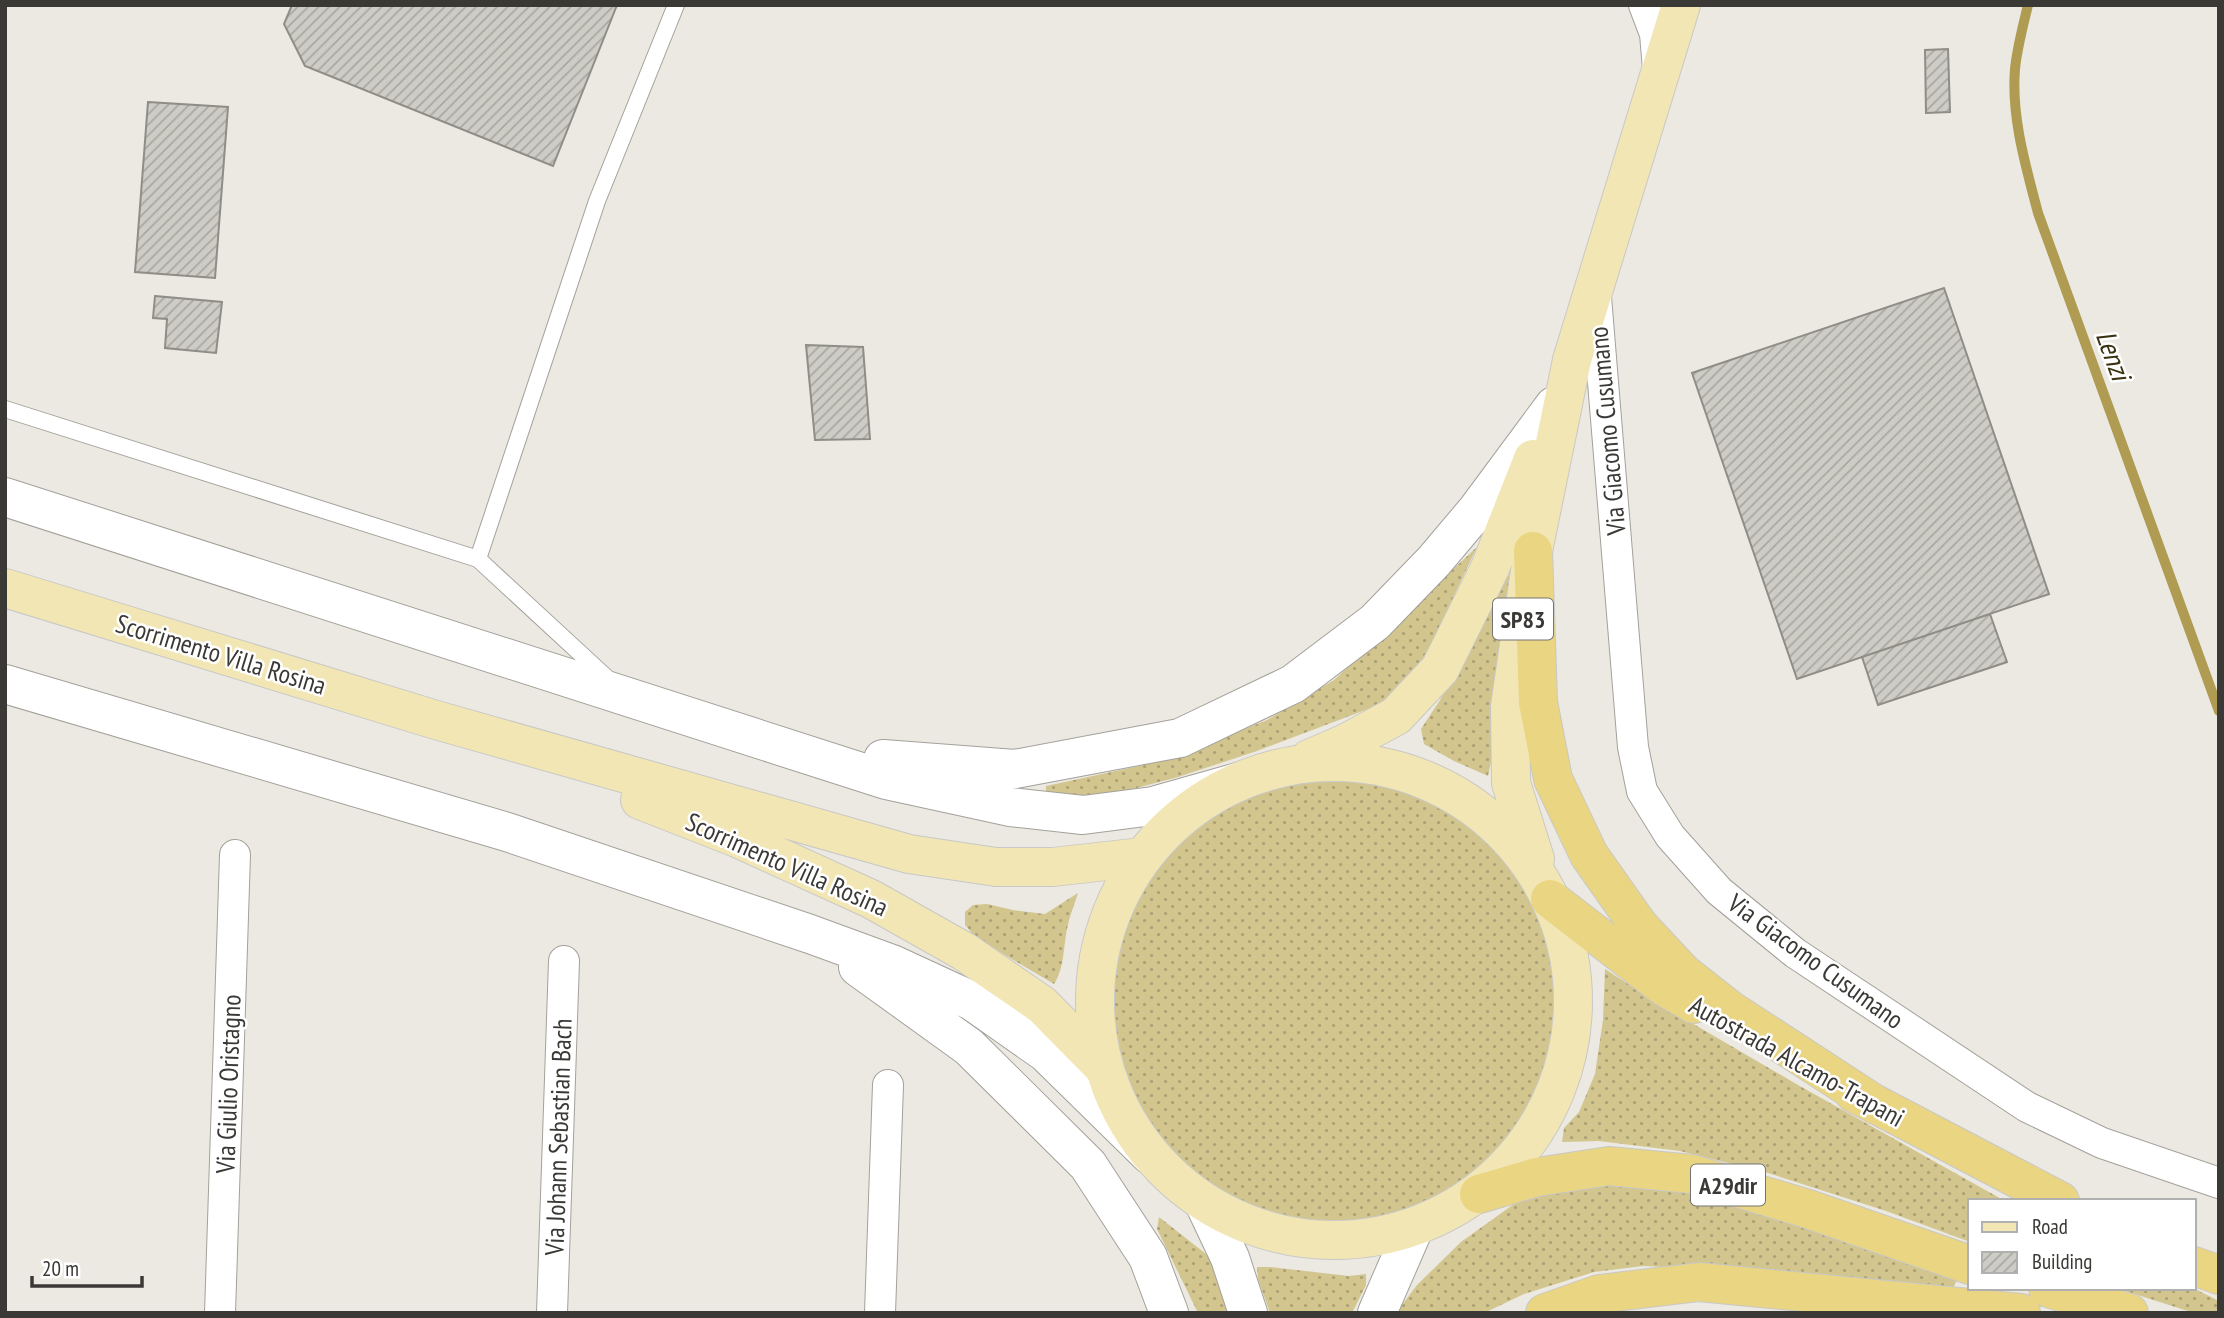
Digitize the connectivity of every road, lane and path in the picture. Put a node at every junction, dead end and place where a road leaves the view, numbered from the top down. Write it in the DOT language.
graph roads {
  1 [pos="676,5"];
  2 [pos="1644,5"];
  3 [pos="1681,5"];
  4 [pos="1659,76"];
  5 [pos="1594,283"];
  6 [pos="1573,359"];
  7 [pos="1554,406"];
  8 [pos="5,410"];
  9 [pos="5,497"];
  10 [pos="1533,551"];
  11 [pos="478,559"];
  12 [pos="5,588"];
  13 [pos="5,684"];
  14 [pos="628,696"];
  15 [pos="436,720"];
  16 [pos="713,724"];
  17 [pos="1296,765"];
  18 [pos="1238,782"];
  19 [pos="236,855"];
  20 [pos="1142,857"];
  21 [pos="1545,888"];
  22 [pos="810,934"];
  23 [pos="564,961"];
  24 [pos="1103,1067"];
  25 [pos="888,1085"];
  26 [pos="1876,1105"];
  27 [pos="1150,1155"];
  28 [pos="2219,1182"];
  29 [pos="1479,1194"];
  30 [pos="2056,1199"];
  31 [pos="1204,1203"];
  32 [pos="1414,1228"];
  33 [pos="1968,1264"];
  34 [pos="2196,1267"];
  35 [pos="2219,1275"];
  36 [pos="2054,1290"];
  37 [pos="220,1313"];
  38 [pos="552,1313"];
  39 [pos="880,1313"];
  40 [pos="1169,1313"];
  41 [pos="1248,1313"];
  42 [pos="1377,1313"];
  43 [pos="1545,1313"];
  44 [pos="2021,1313"];
  45 [pos="2129,1313"];
  1 -- 11 [label="lane"];
  2 -- 4 [label="street"];
  3 -- 4 [label="main road, SP83"];
  4 -- 5 [label="main road, SP83"];
  5 -- 6 [label="main road, SP83"];
  5 -- 28 [label="street, Via Giacomo Cusumano"];
  6 -- 7 [label="main road, SP83"];
  6 -- 10 [label="main road, SP83"];
  7 -- 16 [label="street"];
  7 -- 17 [label="main road, SP83"];
  8 -- 11 [label="lane"];
  9 -- 14 [label="street"];
  10 -- 21 [label="main road, SP83"];
  10 -- 26 [label="highway"];
  11 -- 14 [label="lane"];
  12 -- 15 [label="main road, Scorrimento Villa Rosina"];
  13 -- 22 [label="street"];
  14 -- 16 [label="street"];
  15 -- 20 [label="main road, Scorrimento Villa Rosina"];
  15 -- 24 [label="main road, Scorrimento Villa Rosina"];
  16 -- 18 [label="street"];
  17 -- 18 [label="main road"];
  17 -- 21 [label="main road"];
  18 -- 20 [label="main road"];
  19 -- 37 [label="street, Via Giulio Oristagno"];
  20 -- 24 [label="main road"];
  21 -- 26 [label="highway, Autostrada Alcamo-Trapani"];
  21 -- 29 [label="main road"];
  22 -- 27 [label="street"];
  22 -- 40 [label="street"];
  23 -- 38 [label="street, Via Johann Sebastian Bach"];
  24 -- 27 [label="main road"];
  25 -- 39 [label="street"];
  26 -- 30 [label="highway, Autostrada Alcamo-Trapani"];
  27 -- 31 [label="main road"];
  29 -- 32 [label="main road"];
  29 -- 33 [label="highway, A29dir"];
  31 -- 32 [label="main road"];
  31 -- 41 [label="street"];
  32 -- 42 [label="street"];
  34 -- 35 [label="highway"];
  36 -- 45 [label="highway"];
  43 -- 44 [label="highway"];
}
